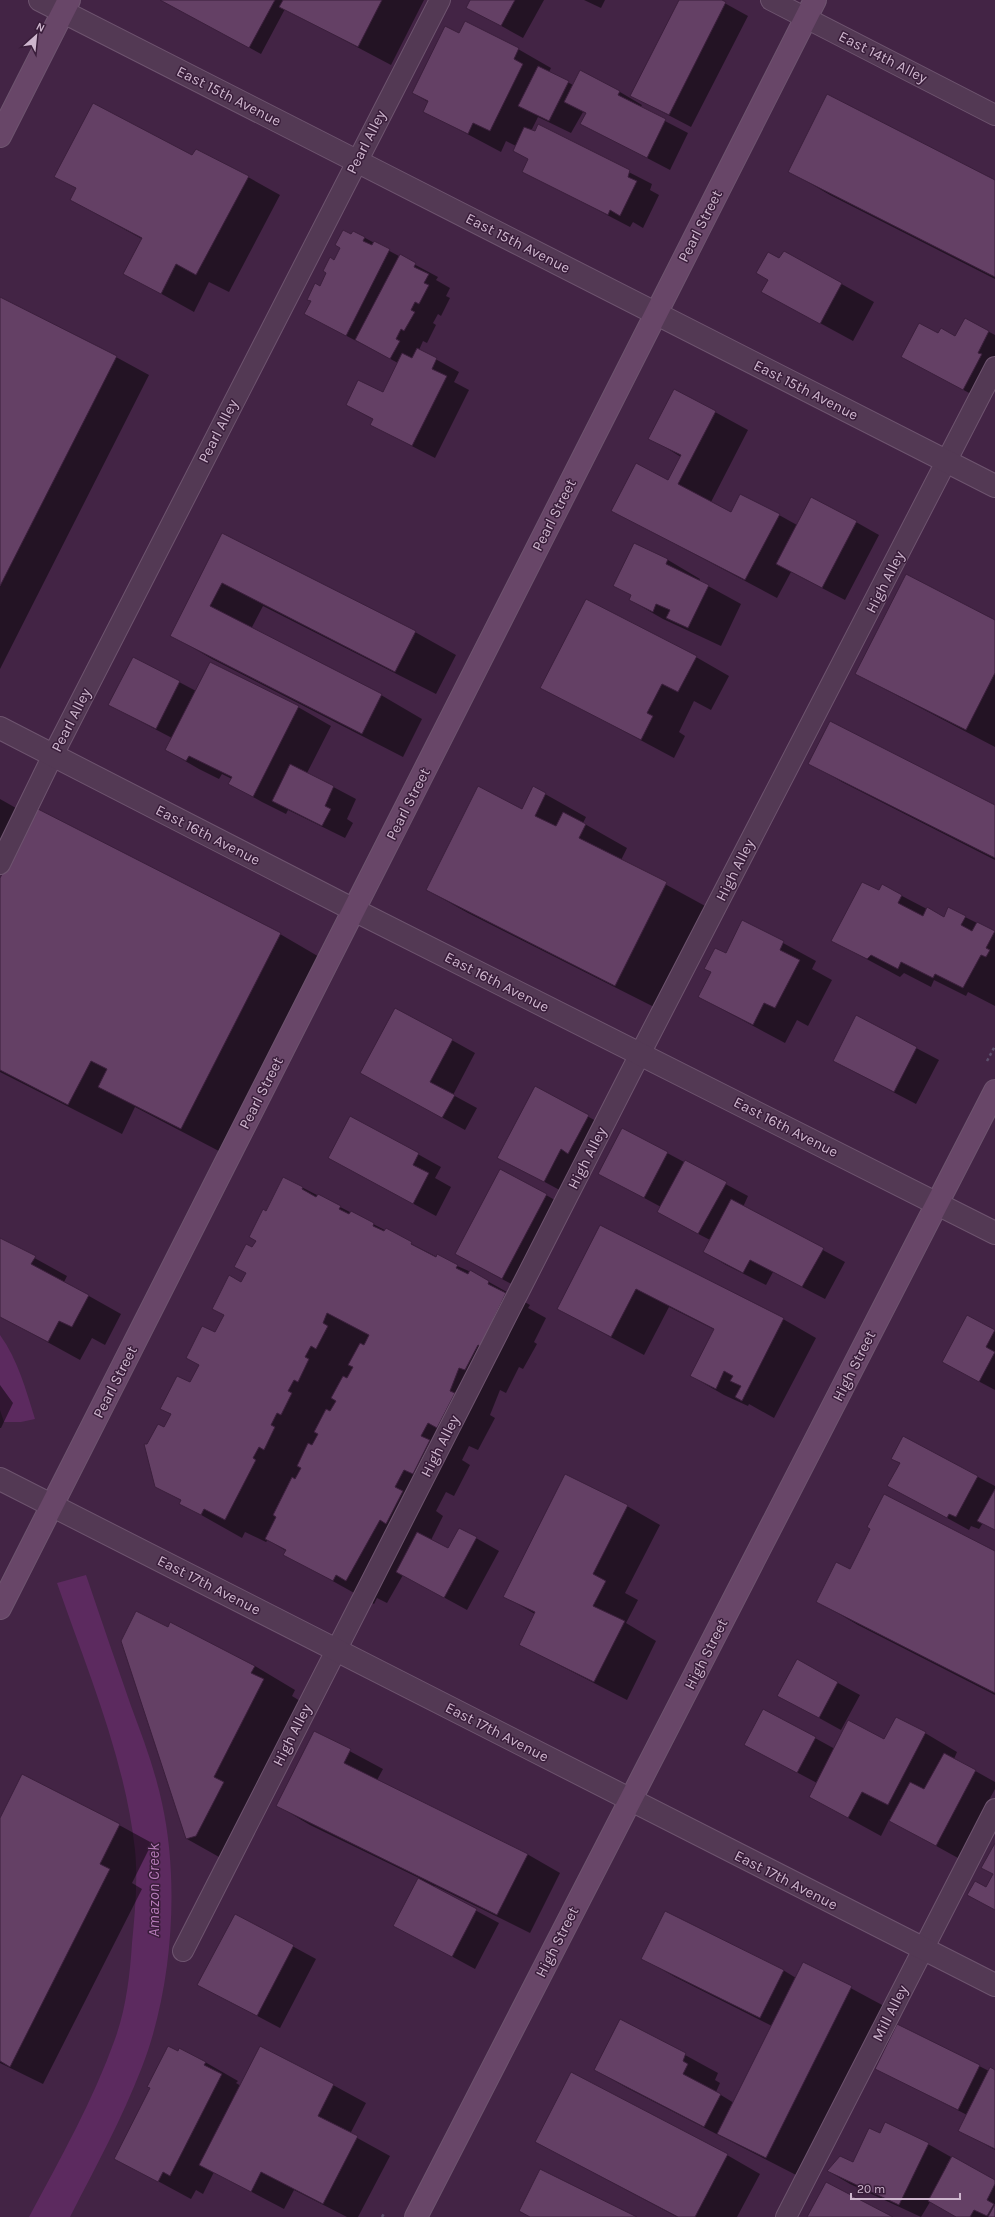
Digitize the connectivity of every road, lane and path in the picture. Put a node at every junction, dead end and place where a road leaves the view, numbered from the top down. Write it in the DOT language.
graph roads {
  1 [pos="40,0"];
  2 [pos="440,0"];
  3 [pos="771,0"];
  4 [pos="66,6"];
  5 [pos="810,9"];
  6 [pos="995,115"];
  7 [pos="0,136"];
  8 [pos="356,161"];
  9 [pos="656,313"];
  10 [pos="995,367"];
  11 [pos="947,462"];
  12 [pos="995,486"];
  13 [pos="0,728"];
  14 [pos="53,755"];
  15 [pos="0,864"];
  16 [pos="354,910"];
  17 [pos="640,1054"];
  18 [pos="995,1091"];
  19 [pos="938,1203"];
  20 [pos="995,1233"];
  21 [pos="0,1479"];
  22 [pos="52,1506"];
  23 [pos="0,1608"];
  24 [pos="336,1650"];
  25 [pos="630,1800"];
  26 [pos="995,1810"];
  27 [pos="923,1949"];
  28 [pos="183,1951"];
  29 [pos="995,1985"];
  30 [pos="416,2217"];
  31 [pos="786,2217"];
  1 -- 4 [label="street, East 15th Avenue"];
  2 -- 8 [label="lane, Pearl Alley"];
  3 -- 5 [label="lane, East 14th Alley"];
  4 -- 7 [label="main road"];
  4 -- 8 [label="street, East 15th Avenue"];
  5 -- 6 [label="lane, East 14th Alley"];
  5 -- 9 [label="main road, Pearl Street"];
  8 -- 9 [label="street, East 15th Avenue"];
  8 -- 14 [label="lane, Pearl Alley"];
  9 -- 11 [label="street, East 15th Avenue"];
  9 -- 16 [label="main road, Pearl Street"];
  10 -- 11 [label="lane, High Alley"];
  11 -- 12 [label="street, East 15th Avenue"];
  11 -- 17 [label="lane, High Alley"];
  13 -- 14 [label="street, East 16th Avenue"];
  14 -- 15 [label="lane, Pearl Alley"];
  14 -- 16 [label="street, East 16th Avenue"];
  16 -- 17 [label="street, East 16th Avenue"];
  16 -- 22 [label="main road, Pearl Street"];
  17 -- 19 [label="street, East 16th Avenue"];
  17 -- 24 [label="lane, High Alley"];
  18 -- 19 [label="main road, High Street"];
  19 -- 20 [label="street, East 16th Avenue"];
  19 -- 25 [label="main road, High Street"];
  21 -- 22 [label="street, East 17th Avenue"];
  22 -- 23 [label="main road, Pearl Street"];
  22 -- 24 [label="street, East 17th Avenue"];
  24 -- 25 [label="street, East 17th Avenue"];
  24 -- 28 [label="lane, High Alley"];
  25 -- 27 [label="street, East 17th Avenue"];
  25 -- 30 [label="main road, High Street"];
  26 -- 27 [label="lane, Mill Alley"];
  27 -- 29 [label="street, East 17th Avenue"];
  27 -- 31 [label="lane, Mill Alley"];
}
